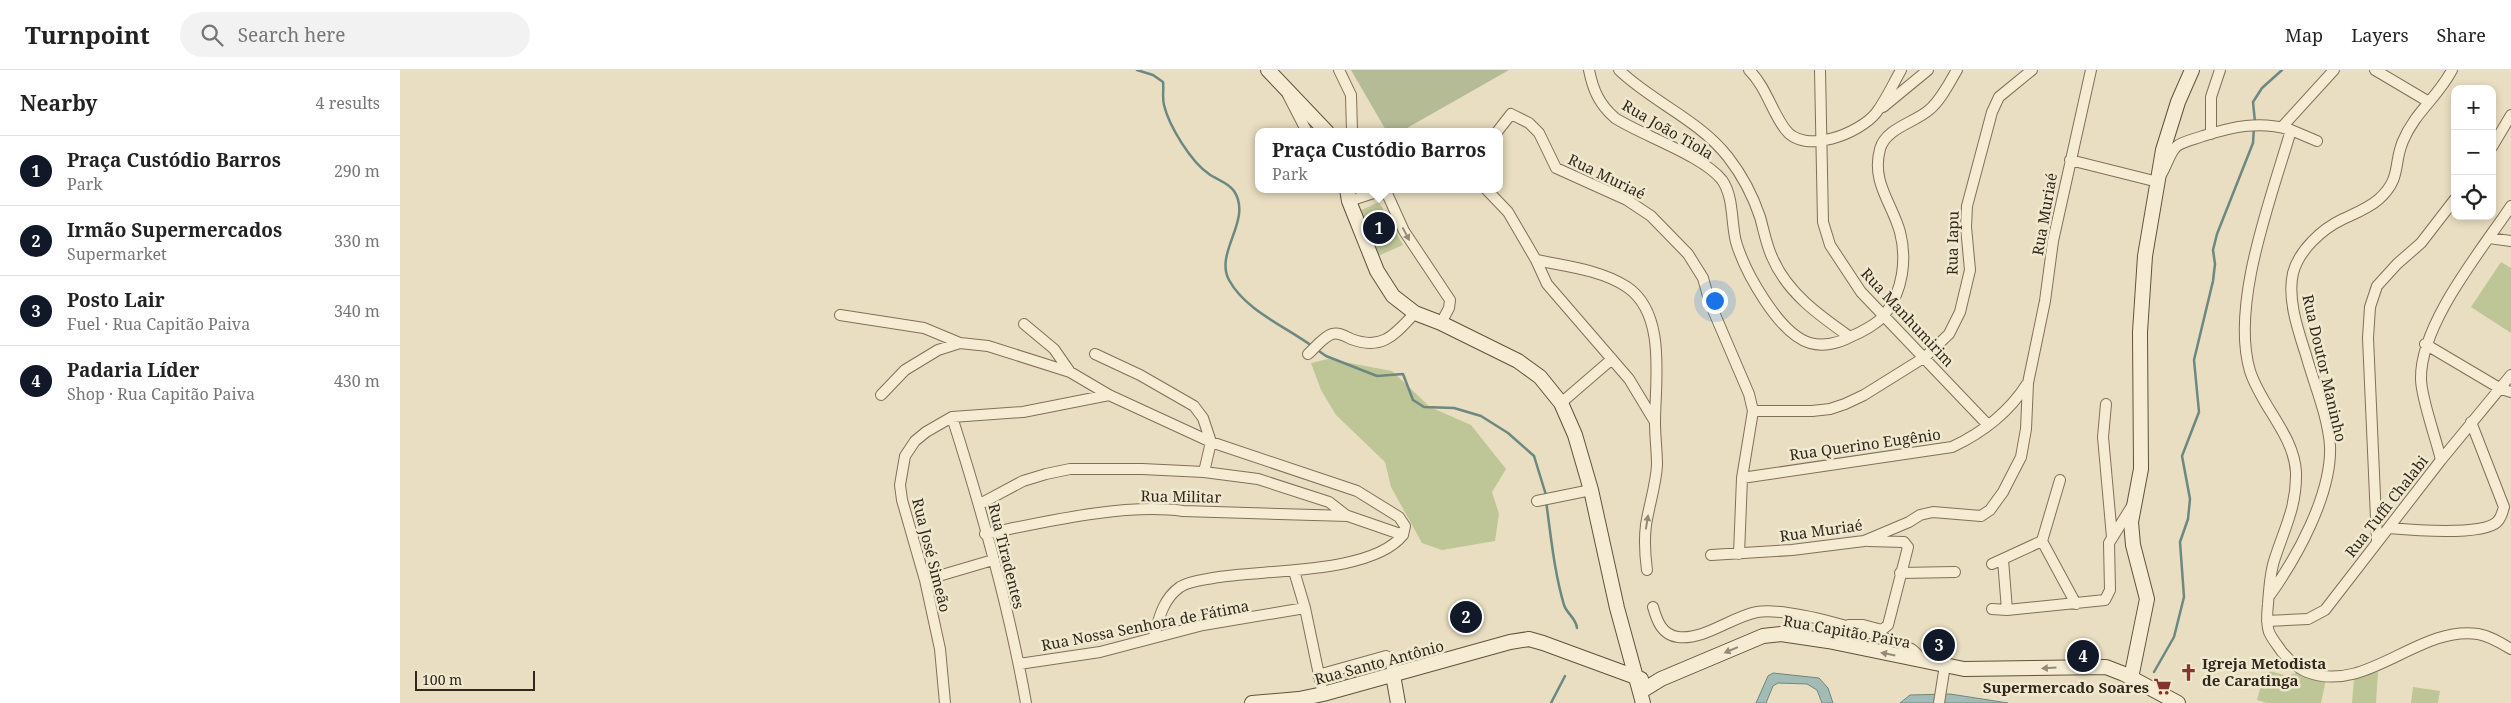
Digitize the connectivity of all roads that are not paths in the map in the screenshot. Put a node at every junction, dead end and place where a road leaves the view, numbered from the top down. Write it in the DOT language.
graph roads {
  1 [pos="1268,70"];
  2 [pos="1339,70"];
  3 [pos="1589,70"];
  4 [pos="1619,70"];
  5 [pos="1749,70"];
  6 [pos="1820,70"];
  7 [pos="1902,70"];
  8 [pos="1928,70"];
  9 [pos="1957,70"];
  10 [pos="2032,70"];
  11 [pos="2091,70"];
  12 [pos="2192,70"];
  13 [pos="2220,70"];
  14 [pos="2334,70"];
  15 [pos="2375,70"];
  16 [pos="2452,70"];
  17 [pos="1282,85"];
  18 [pos="2430,102"];
  19 [pos="1877,112"];
  20 [pos="2511,115"];
  21 [pos="1305,128"];
  22 [pos="1323,128"];
  23 [pos="1352,128"];
  24 [pos="1500,128"];
  25 [pos="2286,128"];
  26 [pos="2210,134"];
  27 [pos="2496,140"];
  28 [pos="2317,141"];
  29 [pos="1820,142"];
  30 [pos="2070,160"];
  31 [pos="2158,180"];
  32 [pos="1361,193"];
  33 [pos="1388,193"];
  34 [pos="1490,193"];
  35 [pos="1348,195"];
  36 [pos="2451,204"];
  37 [pos="2511,206"];
  38 [pos="2489,238"];
  39 [pos="2511,241"];
  40 [pos="1536,260"];
  41 [pos="1415,313"];
  42 [pos="840,315"];
  43 [pos="1884,316"];
  44 [pos="1441,323"];
  45 [pos="1024,324"];
  46 [pos="1850,337"];
  47 [pos="960,343"];
  48 [pos="2425,344"];
  49 [pos="1310,352"];
  50 [pos="1095,354"];
  51 [pos="1926,357"];
  52 [pos="1612,359"];
  53 [pos="1070,372"];
  54 [pos="2511,375"];
  55 [pos="2028,384"];
  56 [pos="2506,391"];
  57 [pos="881,395"];
  58 [pos="1110,395"];
  59 [pos="1561,403"];
  60 [pos="2106,404"];
  61 [pos="1754,411"];
  62 [pos="952,418"];
  63 [pos="1655,422"];
  64 [pos="2471,422"];
  65 [pos="1988,425"];
  66 [pos="1210,442"];
  67 [pos="2441,460"];
  68 [pos="1204,472"];
  69 [pos="1742,478"];
  70 [pos="2060,480"];
  71 [pos="1590,490"];
  72 [pos="1540,500"];
  73 [pos="980,504"];
  74 [pos="2133,505"];
  75 [pos="1348,516"];
  76 [pos="2389,528"];
  77 [pos="985,534"];
  78 [pos="1402,535"];
  79 [pos="2112,537"];
  80 [pos="1864,541"];
  81 [pos="2042,541"];
  82 [pos="2377,541"];
  83 [pos="1739,554"];
  84 [pos="1711,555"];
  85 [pos="992,560"];
  86 [pos="2003,560"];
  87 [pos="1992,564"];
  88 [pos="1294,570"];
  89 [pos="1647,570"];
  90 [pos="1900,572"];
  91 [pos="1955,572"];
  92 [pos="925,580"];
  93 [pos="2269,595"];
  94 [pos="2076,604"];
  95 [pos="1653,607"];
  96 [pos="1306,608"];
  97 [pos="1992,609"];
  98 [pos="2007,610"];
  99 [pos="2267,621"];
  100 [pos="1838,625"];
  101 [pos="1154,636"];
  102 [pos="2511,649"];
  103 [pos="1922,660"];
  104 [pos="1019,664"];
  105 [pos="1945,665"];
  106 [pos="1318,675"];
  107 [pos="1392,675"];
  108 [pos="2131,678"];
  109 [pos="1640,691"];
  110 [pos="1323,694"];
  111 [pos="1940,698"];
  112 [pos="1295,701"];
  113 [pos="945,703"];
  114 [pos="1026,703"];
  115 [pos="1252,703"];
  116 [pos="1398,703"];
  117 [pos="2178,703"];
  1 -- 17 [label="street"];
  2 -- 23 [label="street"];
  3 -- 46 [label="street, Rua João Tiola"];
  4 -- 46 [label="street"];
  5 -- 29 [label="street"];
  6 -- 29 [label="street, Rua Manhumirim"];
  7 -- 19 [label="street"];
  8 -- 19 [label="street"];
  9 -- 43 [label="street"];
  10 -- 51 [label="street, Rua Iapu"];
  11 -- 30 [label="street, Rua Muriaé"];
  12 -- 31 [label="street"];
  13 -- 26 [label="street"];
  14 -- 25 [label="street"];
  15 -- 18 [label="street"];
  16 -- 18 [label="street, Rua Doutor Maninho"];
  17 -- 21 [label="street"];
  17 -- 22 [label="street"];
  18 -- 93 [label="street, Rua Doutor Maninho"];
  19 -- 29 [label="street"];
  20 -- 27 [label="street"];
  24 -- 61 [label="street, Rua Muriaé"];
  25 -- 26 [label="street"];
  25 -- 28 [label="street"];
  25 -- 93 [label="street"];
  26 -- 31 [label="street"];
  29 -- 43 [label="street, Rua Manhumirim"];
  30 -- 31 [label="street"];
  30 -- 55 [label="street, Rua Muriaé"];
  31 -- 74 [label="street"];
  32 -- 35 [label="street"];
  33 -- 44 [label="street, one-way"];
  34 -- 40 [label="street"];
  35 -- 41 [label="street"];
  36 -- 82 [label="street"];
  37 -- 38 [label="street"];
  38 -- 39 [label="street"];
  38 -- 48 [label="street"];
  40 -- 52 [label="street"];
  40 -- 63 [label="street"];
  41 -- 44 [label="street"];
  41 -- 49 [label="street"];
  42 -- 47 [label="street"];
  43 -- 46 [label="street, Rua João Tiola"];
  43 -- 51 [label="street, Rua Manhumirim"];
  44 -- 59 [label="street"];
  45 -- 53 [label="street"];
  47 -- 53 [label="street"];
  47 -- 57 [label="street"];
  48 -- 56 [label="street"];
  48 -- 67 [label="street"];
  50 -- 66 [label="street"];
  51 -- 61 [label="street, Rua Iapu"];
  51 -- 65 [label="street, Rua Manhumirim"];
  52 -- 59 [label="street"];
  52 -- 63 [label="street"];
  53 -- 58 [label="street"];
  54 -- 56 [label="street, Rua Tuffi Chalabi"];
  55 -- 65 [label="street, Rua Querino Eugênio"];
  55 -- 80 [label="street, Rua Muriaé"];
  56 -- 64 [label="street, Rua Tuffi Chalabi"];
  58 -- 62 [label="street, Rua José Simeão"];
  58 -- 66 [label="street"];
  59 -- 71 [label="street"];
  60 -- 79 [label="street"];
  61 -- 69 [label="street, Rua Muriaé"];
  62 -- 73 [label="street, Rua Tiradentes"];
  62 -- 92 [label="street, Rua José Simeão"];
  89 -- 63 [label="street, one-way"];
  64 -- 67 [label="street, Rua Tuffi Chalabi"];
  64 -- 76 [label="street"];
  65 -- 69 [label="street, Rua Querino Eugênio"];
  66 -- 68 [label="street"];
  66 -- 78 [label="street"];
  67 -- 76 [label="street, Rua Tuffi Chalabi"];
  68 -- 73 [label="street"];
  68 -- 75 [label="street"];
  69 -- 83 [label="street, Rua Muriaé"];
  70 -- 81 [label="street"];
  71 -- 72 [label="street"];
  71 -- 109 [label="street"];
  73 -- 77 [label="street, Rua Tiradentes"];
  74 -- 79 [label="street"];
  74 -- 108 [label="street"];
  75 -- 77 [label="street, Rua Militar"];
  75 -- 78 [label="street"];
  76 -- 82 [label="street, Rua Tuffi Chalabi"];
  77 -- 85 [label="street, Rua Tiradentes"];
  78 -- 88 [label="street"];
  79 -- 94 [label="street"];
  80 -- 83 [label="street, Rua Muriaé"];
  80 -- 90 [label="street"];
  81 -- 86 [label="street"];
  81 -- 94 [label="street"];
  82 -- 99 [label="street, Rua Tuffi Chalabi"];
  83 -- 84 [label="street"];
  85 -- 92 [label="street"];
  85 -- 104 [label="street, Rua Tiradentes"];
  86 -- 87 [label="street"];
  86 -- 98 [label="street"];
  88 -- 96 [label="street"];
  88 -- 101 [label="street"];
  90 -- 91 [label="street"];
  90 -- 100 [label="street"];
  92 -- 113 [label="street, Rua José Simeão"];
  93 -- 99 [label="street, Rua Doutor Maninho"];
  94 -- 98 [label="street"];
  95 -- 100 [label="street"];
  96 -- 101 [label="street, Rua Nossa Senhora de Fátima"];
  96 -- 106 [label="street"];
  97 -- 98 [label="street"];
  99 -- 102 [label="street, Rua Doutor Maninho"];
  100 -- 103 [label="street"];
  101 -- 104 [label="street, Rua Nossa Senhora de Fátima"];
  103 -- 105 [label="street, Rua Capitão Paiva"];
  103 -- 109 [label="street, Rua Capitão Paiva, one-way"];
  104 -- 114 [label="street, Rua Tiradentes"];
  108 -- 105 [label="street, Rua Capitão Paiva, one-way"];
  105 -- 111 [label="street"];
  106 -- 107 [label="street"];
  106 -- 110 [label="street"];
  107 -- 109 [label="street, Rua Santo Antônio"];
  107 -- 110 [label="street, Rua Santo Antônio"];
  107 -- 116 [label="street"];
  108 -- 117 [label="street, Rua Capitão Paiva"];
  110 -- 112 [label="street, Rua Santo Antônio"];
  112 -- 115 [label="street, Rua Santo Antônio"];
}
